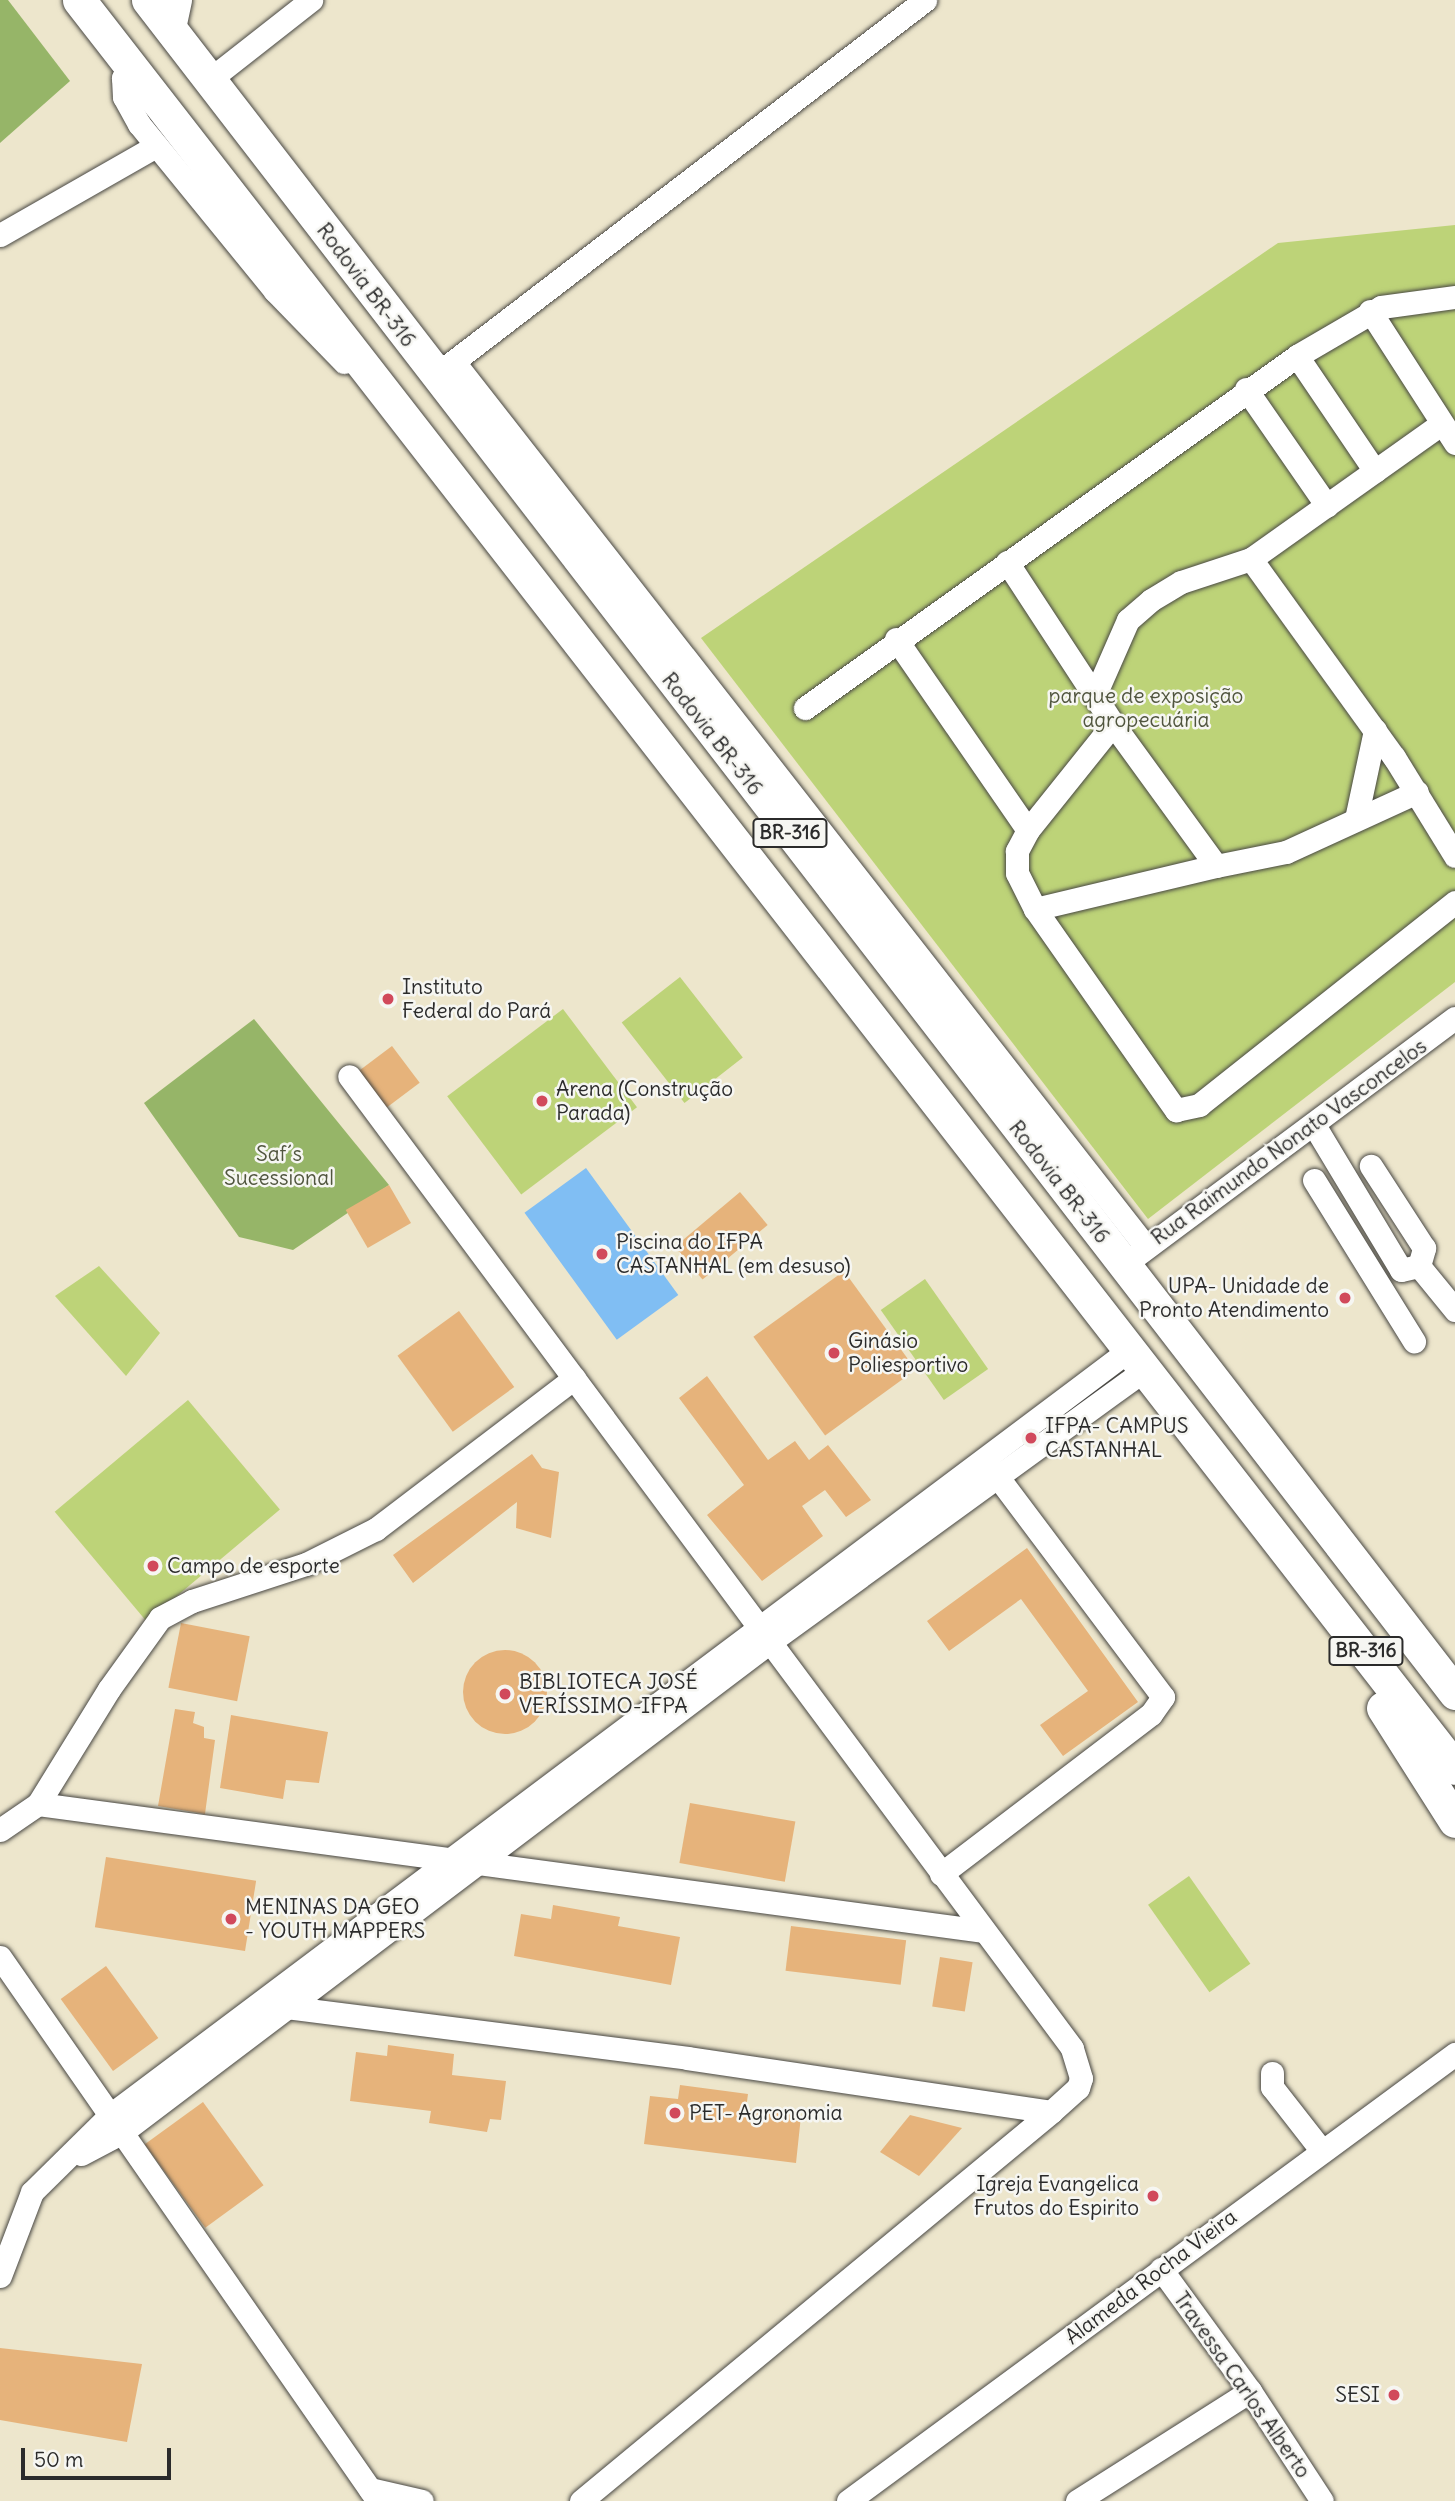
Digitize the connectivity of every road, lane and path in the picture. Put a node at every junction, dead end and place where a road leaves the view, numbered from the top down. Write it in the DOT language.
graph roads {
  1 [pos="79,0"];
  2 [pos="148,0"];
  3 [pos="180,0"];
  4 [pos="311,0"];
  5 [pos="925,0"];
  6 [pos="173,33"];
  7 [pos="130,65"];
  8 [pos="209,80"];
  9 [pos="156,146"];
  10 [pos="0,235"];
  11 [pos="1455,297"];
  12 [pos="1370,311"];
  13 [pos="1297,356"];
  14 [pos="445,369"];
  15 [pos="377,388"];
  16 [pos="1246,390"];
  17 [pos="1441,424"];
  18 [pos="1455,443"];
  19 [pos="1375,471"];
  20 [pos="1327,506"];
  21 [pos="1251,559"];
  22 [pos="1007,562"];
  23 [pos="896,639"];
  24 [pos="1095,695"];
  25 [pos="805,708"];
  26 [pos="1114,724"];
  27 [pos="1375,730"];
  28 [pos="1417,792"];
  29 [pos="1356,819"];
  30 [pos="1028,830"];
  31 [pos="1455,856"];
  32 [pos="1216,866"];
  33 [pos="1455,901"];
  34 [pos="1035,909"];
  35 [pos="1455,1018"];
  36 [pos="349,1076"];
  37 [pos="1314,1125"];
  38 [pos="1371,1166"];
  39 [pos="1314,1180"];
  40 [pos="1134,1256"];
  41 [pos="1410,1268"];
  42 [pos="1379,1284"];
  43 [pos="1455,1310"];
  44 [pos="1414,1341"];
  45 [pos="1139,1358"];
  46 [pos="574,1378"];
  47 [pos="990,1467"];
  48 [pos="1276,1535"];
  49 [pos="766,1634"];
  50 [pos="1455,1693"];
  51 [pos="1455,1768"];
  52 [pos="38,1804"];
  53 [pos="1455,1821"];
  54 [pos="0,1830"];
  55 [pos="447,1862"];
  56 [pos="478,1865"];
  57 [pos="940,1874"];
  58 [pos="982,1931"];
  59 [pos="0,1957"];
  60 [pos="262,2004"];
  61 [pos="290,2008"];
  62 [pos="1455,2054"];
  63 [pos="1272,2073"];
  64 [pos="1051,2112"];
  65 [pos="115,2125"];
  66 [pos="1322,2151"];
  67 [pos="1161,2269"];
  68 [pos="0,2276"];
  69 [pos="1250,2391"];
  70 [pos="374,2495"];
  71 [pos="422,2501"];
  72 [pos="582,2501"];
  73 [pos="848,2501"];
  74 [pos="1077,2501"];
  75 [pos="1322,2501"];
  1 -- 7 [label="highway, BR-316"];
  2 -- 6 [label="highway, Rodovia BR-316 / BR-316"];
  3 -- 6 [label="street"];
  4 -- 8 [label="street"];
  5 -- 14 [label="street"];
  6 -- 7 [label="highway"];
  6 -- 8 [label="highway, Rodovia BR-316 / BR-316"];
  7 -- 9 [label="street"];
  7 -- 15 [label="highway, BR-316"];
  8 -- 14 [label="highway, Rodovia BR-316 / BR-316"];
  9 -- 10 [label="street"];
  9 -- 15 [label="street"];
  11 -- 12 [label="street"];
  12 -- 13 [label="street"];
  12 -- 17 [label="street"];
  13 -- 16 [label="street"];
  13 -- 19 [label="street"];
  14 -- 40 [label="highway, Rodovia BR-316 / BR-316"];
  15 -- 45 [label="highway, BR-316"];
  16 -- 20 [label="street"];
  16 -- 22 [label="street"];
  17 -- 18 [label="street"];
  17 -- 19 [label="street"];
  19 -- 20 [label="street"];
  20 -- 21 [label="street"];
  21 -- 24 [label="street"];
  21 -- 27 [label="street"];
  22 -- 23 [label="street"];
  22 -- 24 [label="street"];
  23 -- 25 [label="street"];
  23 -- 30 [label="street"];
  24 -- 26 [label="street"];
  26 -- 30 [label="street"];
  26 -- 32 [label="street"];
  27 -- 28 [label="street"];
  27 -- 29 [label="street"];
  28 -- 29 [label="street"];
  28 -- 31 [label="street"];
  29 -- 32 [label="street"];
  30 -- 34 [label="street"];
  32 -- 34 [label="street"];
  33 -- 34 [label="street"];
  35 -- 37 [label="street, Rua Raimundo Nonato Vasconcelos"];
  36 -- 46 [label="street"];
  37 -- 40 [label="street, Rua Raimundo Nonato Vasconcelos"];
  37 -- 41 [label="street"];
  38 -- 41 [label="street"];
  39 -- 42 [label="street"];
  40 -- 50 [label="highway, Rodovia BR-316 / BR-316"];
  41 -- 42 [label="street"];
  41 -- 43 [label="street"];
  42 -- 44 [label="street"];
  45 -- 47 [label="street"];
  45 -- 48 [label="highway, BR-316"];
  46 -- 49 [label="street"];
  46 -- 52 [label="street"];
  47 -- 49 [label="street"];
  47 -- 57 [label="street"];
  48 -- 51 [label="highway, BR-316"];
  48 -- 53 [label="highway"];
  49 -- 55 [label="street"];
  49 -- 56 [label="street"];
  49 -- 57 [label="street"];
  52 -- 54 [label="street"];
  52 -- 55 [label="street"];
  55 -- 56 [label="street"];
  55 -- 60 [label="street"];
  56 -- 58 [label="street"];
  56 -- 61 [label="street"];
  57 -- 58 [label="street"];
  58 -- 64 [label="street"];
  59 -- 65 [label="street"];
  60 -- 61 [label="street"];
  60 -- 65 [label="street"];
  61 -- 64 [label="street"];
  61 -- 65 [label="street"];
  62 -- 66 [label="street, Alameda Rocha Vieira"];
  63 -- 66 [label="street"];
  64 -- 72 [label="street"];
  65 -- 68 [label="street"];
  65 -- 70 [label="street"];
  66 -- 67 [label="street, Alameda Rocha Vieira"];
  67 -- 69 [label="street, Travessa Carlos Alberto"];
  67 -- 73 [label="street, Alameda Rocha Vieira"];
  69 -- 74 [label="street"];
  69 -- 75 [label="street, Travessa Carlos Alberto"];
  70 -- 71 [label="street"];
}
